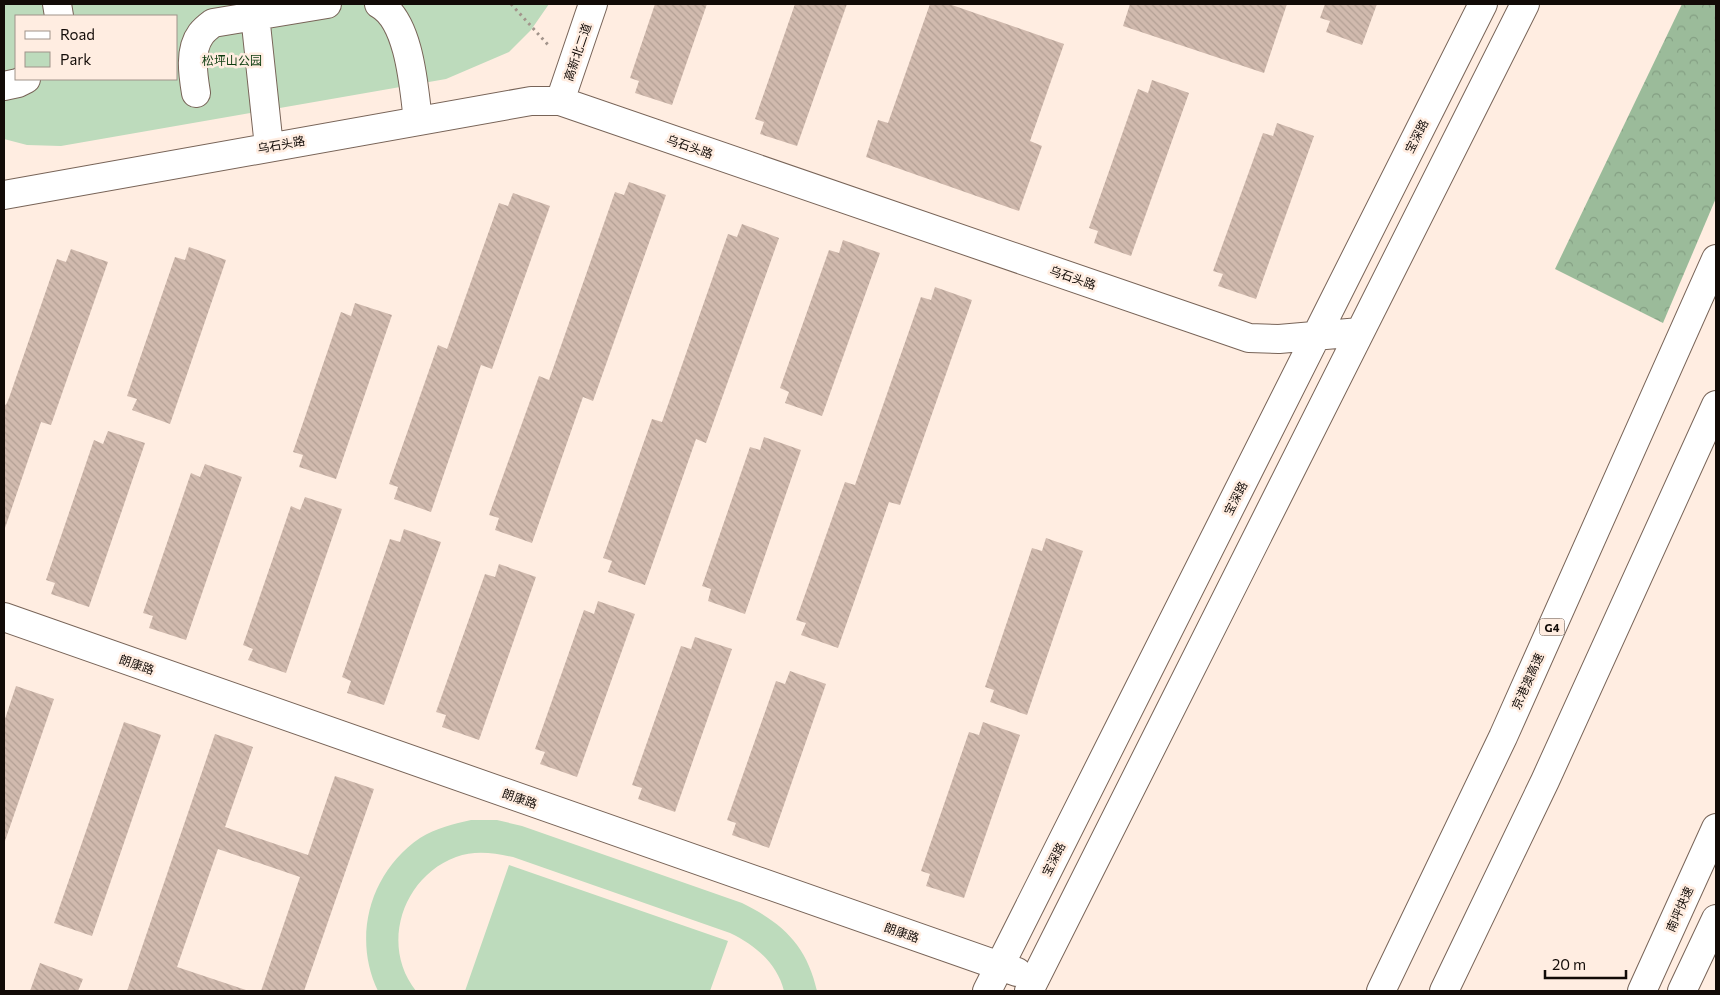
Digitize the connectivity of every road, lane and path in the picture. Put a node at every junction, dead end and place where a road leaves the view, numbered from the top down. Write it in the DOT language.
graph roads {
  1 [pos="327,4"];
  2 [pos="379,4"];
  3 [pos="510,4"];
  4 [pos="593,4"];
  5 [pos="1483,4"];
  6 [pos="1524,4"];
  7 [pos="255,15"];
  8 [pos="571,70"];
  9 [pos="24,80"];
  10 [pos="4,86"];
  11 [pos="196,93"];
  12 [pos="560,101"];
  13 [pos="418,121"];
  14 [pos="268,147"];
  15 [pos="4,196"];
  16 [pos="1716,259"];
  17 [pos="1360,332"];
  18 [pos="1316,334"];
  19 [pos="1716,405"];
  20 [pos="4,617"];
  21 [pos="1716,828"];
  22 [pos="1716,919"];
  23 [pos="1000,966"];
  24 [pos="1033,985"];
  25 [pos="987,991"];
  26 [pos="1381,991"];
  27 [pos="1444,991"];
  28 [pos="1642,991"];
  29 [pos="1682,991"];
  1 -- 7 [label="main road"];
  2 -- 13 [label="main road"];
  3 -- 8 [label="path"];
  4 -- 8 [label="main road, 高新北二道"];
  5 -- 18 [label="main road, 宝深路"];
  6 -- 17 [label="main road"];
  7 -- 11 [label="main road"];
  7 -- 14 [label="main road"];
  8 -- 12 [label="main road, 高新北二道"];
  9 -- 10 [label="main road"];
  12 -- 13 [label="main road, 乌石头路"];
  12 -- 18 [label="main road, 乌石头路"];
  13 -- 14 [label="main road, 乌石头路"];
  14 -- 15 [label="main road, 乌石头路"];
  16 -- 26 [label="main road, 京港澳高速 / G4"];
  17 -- 18 [label="main road, 乌石头路"];
  17 -- 24 [label="main road"];
  18 -- 23 [label="main road, 宝深路"];
  19 -- 27 [label="main road"];
  20 -- 23 [label="main road, 朗康路"];
  21 -- 28 [label="main road, 南坪快速"];
  22 -- 29 [label="main road"];
  23 -- 24 [label="main road, 朗康路"];
  23 -- 25 [label="main road, 宝深路"];
}
